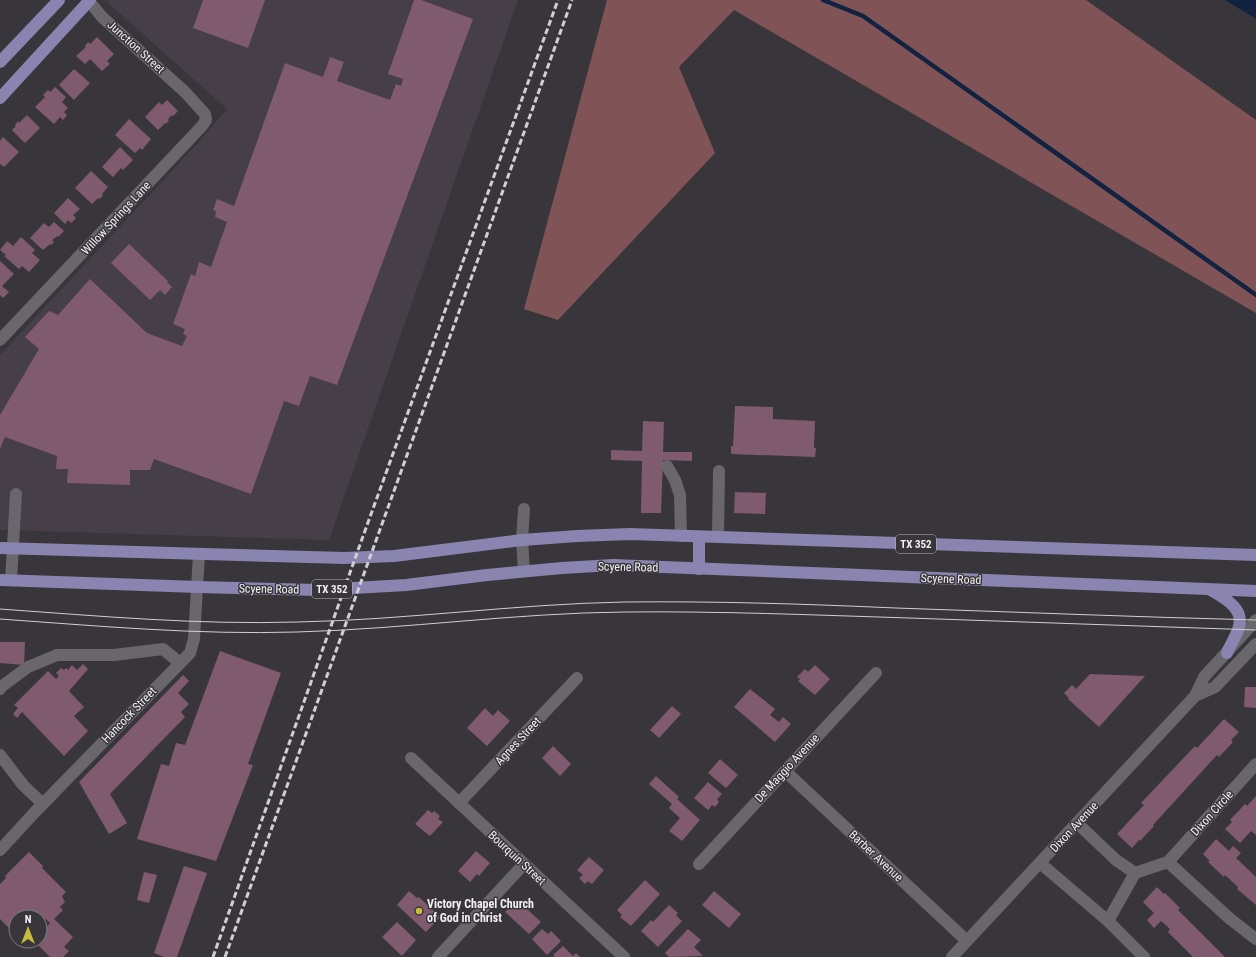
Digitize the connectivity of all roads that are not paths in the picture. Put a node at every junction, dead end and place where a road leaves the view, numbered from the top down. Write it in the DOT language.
graph roads {
  1 [pos="59,0"];
  2 [pos="89,0"];
  3 [pos="0,62"];
  4 [pos="186,92"];
  5 [pos="0,98"];
  6 [pos="0,340"];
  7 [pos="667,466"];
  8 [pos="719,471"];
  9 [pos="16,494"];
  10 [pos="524,509"];
  11 [pos="681,536"];
  12 [pos="699,537"];
  13 [pos="718,537"];
  14 [pos="522,540"];
  15 [pos="0,548"];
  16 [pos="13,548"];
  17 [pos="199,554"];
  18 [pos="1256,555"];
  19 [pos="699,569"];
  20 [pos="524,571"];
  21 [pos="6,580"];
  22 [pos="198,587"];
  23 [pos="1210,589"];
  24 [pos="1256,591"];
  25 [pos="1256,620"];
  26 [pos="1256,644"];
  27 [pos="1227,653"];
  28 [pos="180,663"];
  29 [pos="876,673"];
  30 [pos="577,678"];
  31 [pos="0,688"];
  32 [pos="1195,696"];
  33 [pos="0,755"];
  34 [pos="411,758"];
  35 [pos="1256,764"];
  36 [pos="785,771"];
  37 [pos="43,804"];
  38 [pos="459,804"];
  39 [pos="1077,823"];
  40 [pos="0,850"];
  41 [pos="1168,862"];
  42 [pos="1040,863"];
  43 [pos="524,864"];
  44 [pos="699,864"];
  45 [pos="1135,872"];
  46 [pos="1108,921"];
  47 [pos="1256,939"];
  48 [pos="967,941"];
  49 [pos="438,957"];
  50 [pos="624,957"];
  51 [pos="952,957"];
  52 [pos="1144,957"];
  1 -- 3 [label="main road"];
  2 -- 4 [label="street, Junction Street"];
  2 -- 5 [label="main road"];
  4 -- 6 [label="street, Willow Springs Lane"];
  7 -- 11 [label="street"];
  8 -- 13 [label="street"];
  9 -- 16 [label="street"];
  10 -- 14 [label="street"];
  11 -- 12 [label="main road, TX 352"];
  11 -- 14 [label="main road, TX 352"];
  12 -- 13 [label="main road, TX 352"];
  12 -- 19 [label="main road"];
  13 -- 18 [label="main road, TX 352"];
  14 -- 17 [label="main road, TX 352"];
  14 -- 20 [label="street"];
  15 -- 16 [label="main road, TX 352"];
  16 -- 17 [label="main road, TX 352"];
  16 -- 21 [label="street"];
  17 -- 22 [label="street, Hancock Street"];
  19 -- 20 [label="main road, Scyene Road / TX 352"];
  19 -- 23 [label="main road, Scyene Road / TX 352"];
  20 -- 22 [label="main road, Scyene Road / TX 352"];
  21 -- 22 [label="main road, Scyene Road / TX 352"];
  22 -- 28 [label="street, Hancock Street"];
  23 -- 24 [label="main road, Scyene Road / TX 352"];
  23 -- 27 [label="main road"];
  25 -- 27 [label="street, Dixon Avenue"];
  26 -- 32 [label="street, Dixon Avenue"];
  27 -- 32 [label="street, Dixon Avenue"];
  28 -- 31 [label="street"];
  28 -- 37 [label="street, Hancock Street"];
  29 -- 36 [label="street, De Maggio Avenue"];
  30 -- 38 [label="street, Agnes Street"];
  32 -- 39 [label="street, Dixon Avenue"];
  33 -- 37 [label="street"];
  34 -- 38 [label="street, Bourquin Street"];
  35 -- 41 [label="street, Dixon Circle"];
  36 -- 44 [label="street, De Maggio Avenue"];
  36 -- 48 [label="street, Barber Avenue"];
  37 -- 40 [label="street, Hancock Street"];
  38 -- 43 [label="street, Bourquin Street"];
  39 -- 42 [label="street, Dixon Avenue"];
  39 -- 45 [label="street"];
  41 -- 45 [label="street"];
  41 -- 47 [label="street"];
  42 -- 46 [label="street"];
  42 -- 48 [label="street, Dixon Avenue"];
  43 -- 49 [label="street"];
  43 -- 50 [label="street, Bourquin Street"];
  45 -- 46 [label="street"];
  46 -- 52 [label="street"];
  48 -- 51 [label="street, Dixon Avenue"];
}
